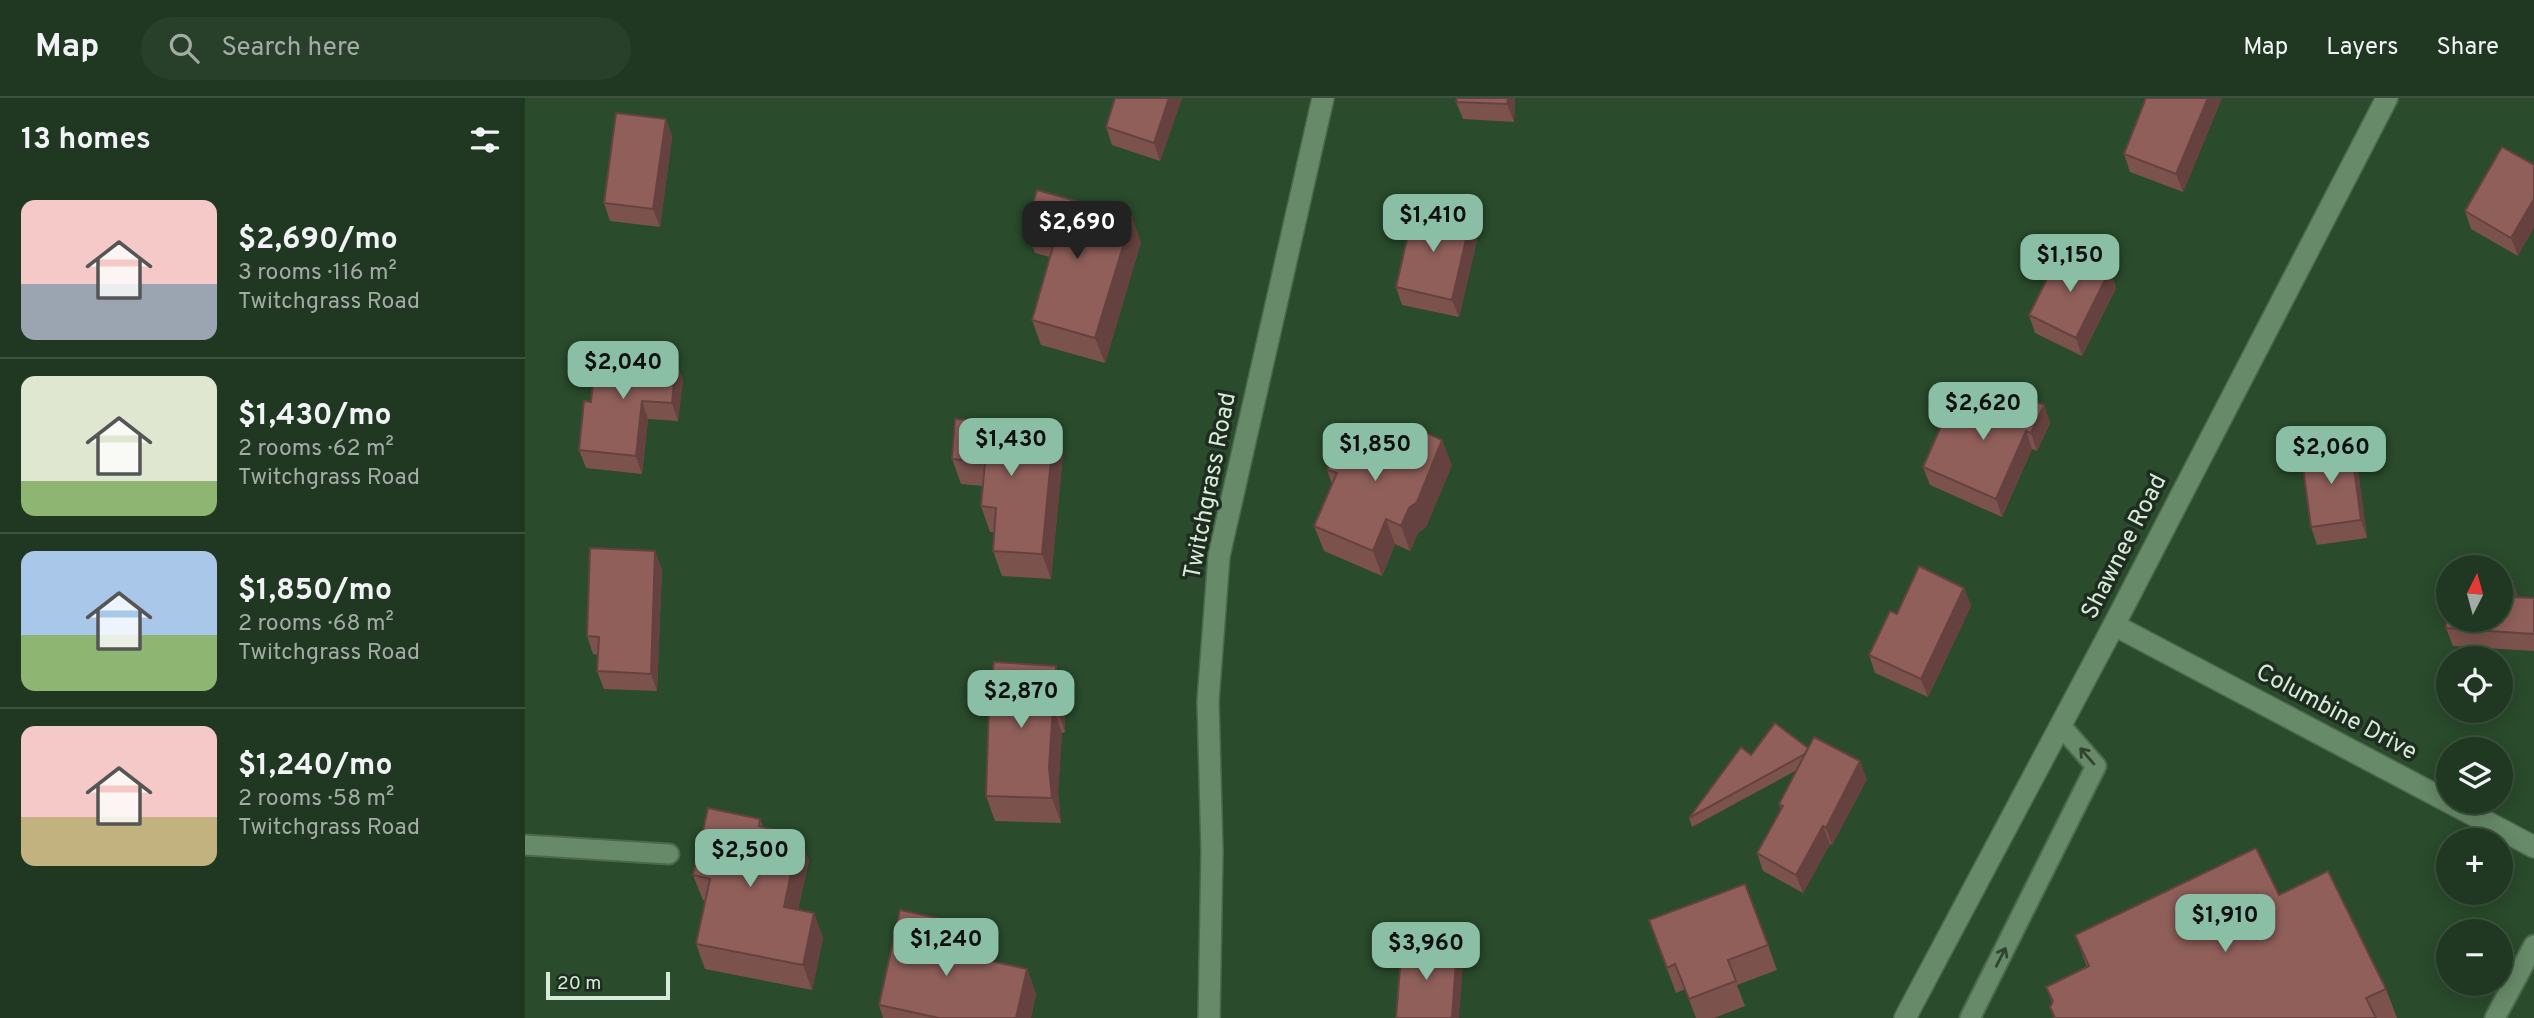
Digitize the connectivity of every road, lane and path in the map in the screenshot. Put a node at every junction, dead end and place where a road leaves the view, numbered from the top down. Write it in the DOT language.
graph roads {
  1 [pos="1323,98"];
  2 [pos="2387,98"];
  3 [pos="2114,625"];
  4 [pos="2061,726"];
  5 [pos="525,845"];
  6 [pos="2534,848"];
  7 [pos="669,854"];
  8 [pos="2534,945"];
  9 [pos="1209,1018"];
  10 [pos="1905,1018"];
  11 [pos="1970,1018"];
  12 [pos="2495,1018"];
  1 -- 9 [label="street, Twitchgrass Road"];
  2 -- 3 [label="street, Shawnee Road"];
  3 -- 4 [label="street, Shawnee Road"];
  3 -- 6 [label="street, Columbine Drive"];
  4 -- 10 [label="street, Shawnee Road"];
  11 -- 4 [label="lane, one-way"];
  5 -- 7 [label="lane"];
  8 -- 12 [label="lane"];
}
